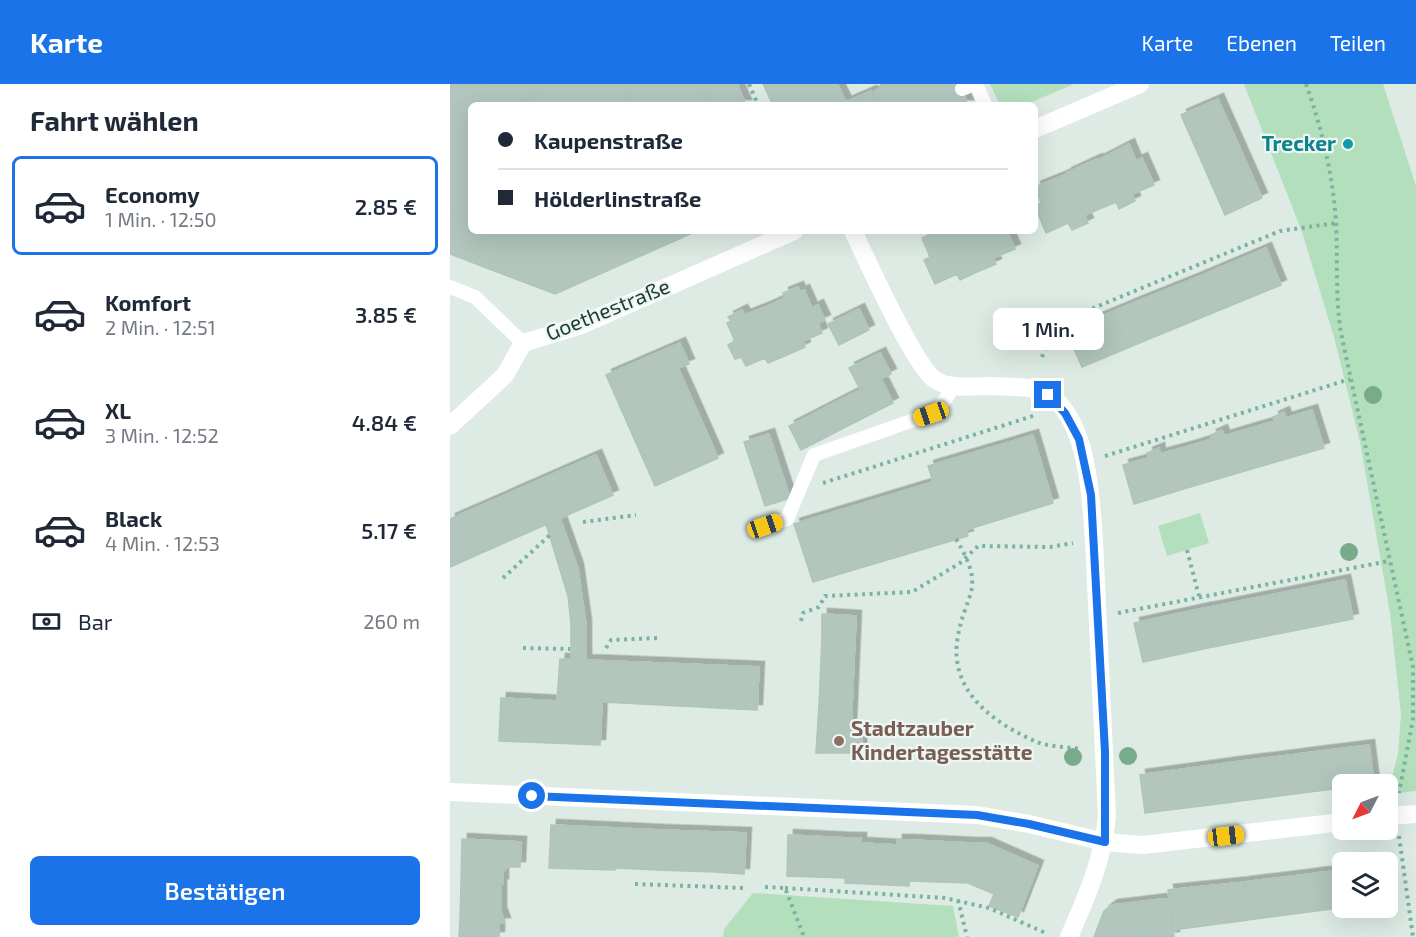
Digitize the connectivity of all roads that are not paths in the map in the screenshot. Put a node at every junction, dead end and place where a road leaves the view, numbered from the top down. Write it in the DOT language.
graph roads {
  1 [pos="1140,84"];
  2 [pos="970,86"];
  3 [pos="983,102"];
  4 [pos="1038,128"];
  5 [pos="787,234"];
  6 [pos="855,234"];
  7 [pos="450,287"];
  8 [pos="523,343"];
  9 [pos="955,385"];
  10 [pos="450,426"];
  11 [pos="765,526"];
  12 [pos="450,792"];
  13 [pos="1416,814"];
  14 [pos="1398,816"];
  15 [pos="1332,823"];
  16 [pos="1105,842"];
  17 [pos="1069,937"];
  1 -- 4 [label="street"];
  2 -- 3 [label="lane"];
  5 -- 8 [label="street, Goethestraße"];
  6 -- 9 [label="street"];
  7 -- 8 [label="lane"];
  8 -- 10 [label="street, Goethestraße"];
  9 -- 11 [label="lane"];
  9 -- 16 [label="street"];
  12 -- 16 [label="street"];
  13 -- 14 [label="street"];
  15 -- 16 [label="street"];
  16 -- 17 [label="street"];
}
